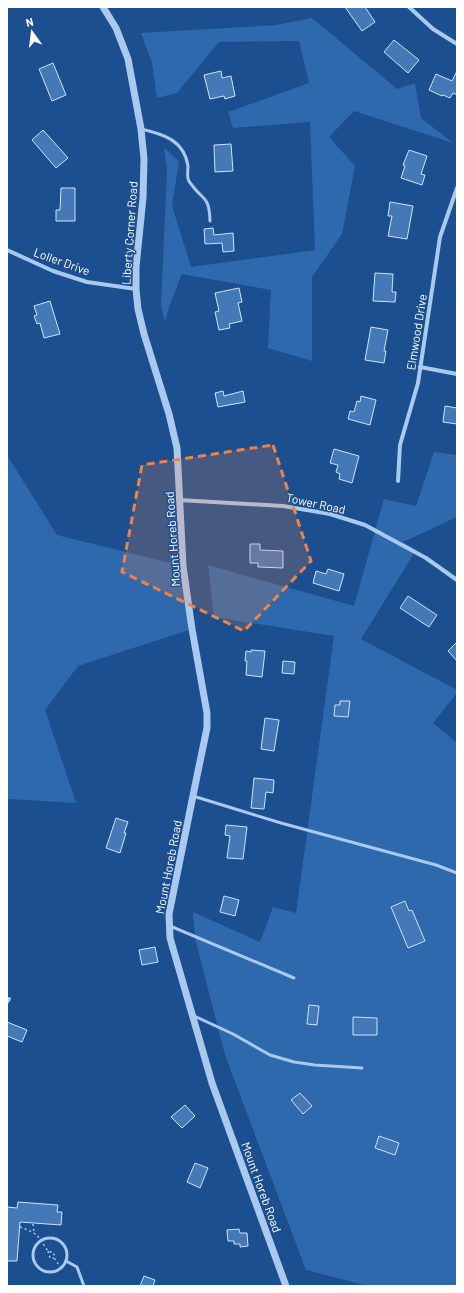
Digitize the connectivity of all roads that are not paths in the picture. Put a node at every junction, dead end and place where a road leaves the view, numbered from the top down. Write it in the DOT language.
graph roads {
  1 [pos="103,7"];
  2 [pos="409,7"];
  3 [pos="457,44"];
  4 [pos="141,129"];
  5 [pos="457,188"];
  6 [pos="210,221"];
  7 [pos="7,250"];
  8 [pos="136,289"];
  9 [pos="420,367"];
  10 [pos="457,374"];
  11 [pos="178,461"];
  12 [pos="398,481"];
  13 [pos="179,500"];
  14 [pos="457,580"];
  15 [pos="193,796"];
  16 [pos="457,873"];
  17 [pos="168,925"];
  18 [pos="294,978"];
  19 [pos="192,1015"];
  20 [pos="362,1068"];
  21 [pos="66,1261"];
  22 [pos="84,1286"];
  23 [pos="286,1286"];
  1 -- 4 [label="street, Liberty Corner Road"];
  2 -- 3 [label="street"];
  4 -- 6 [label="lane"];
  4 -- 8 [label="street, Liberty Corner Road"];
  5 -- 9 [label="street, Elmwood Drive"];
  7 -- 8 [label="street, Loller Drive"];
  8 -- 11 [label="street, Liberty Corner Road"];
  9 -- 10 [label="street"];
  9 -- 12 [label="street, Elmwood Drive"];
  11 -- 13 [label="street, Mount Horeb Road"];
  13 -- 14 [label="street, Tower Road"];
  13 -- 15 [label="street, Mount Horeb Road"];
  15 -- 16 [label="lane"];
  15 -- 17 [label="street, Mount Horeb Road"];
  17 -- 18 [label="lane"];
  17 -- 19 [label="street, Mount Horeb Road"];
  19 -- 20 [label="lane"];
  19 -- 23 [label="street, Mount Horeb Road"];
  21 -- 21 [label="lane"];
  21 -- 22 [label="lane"];
}
